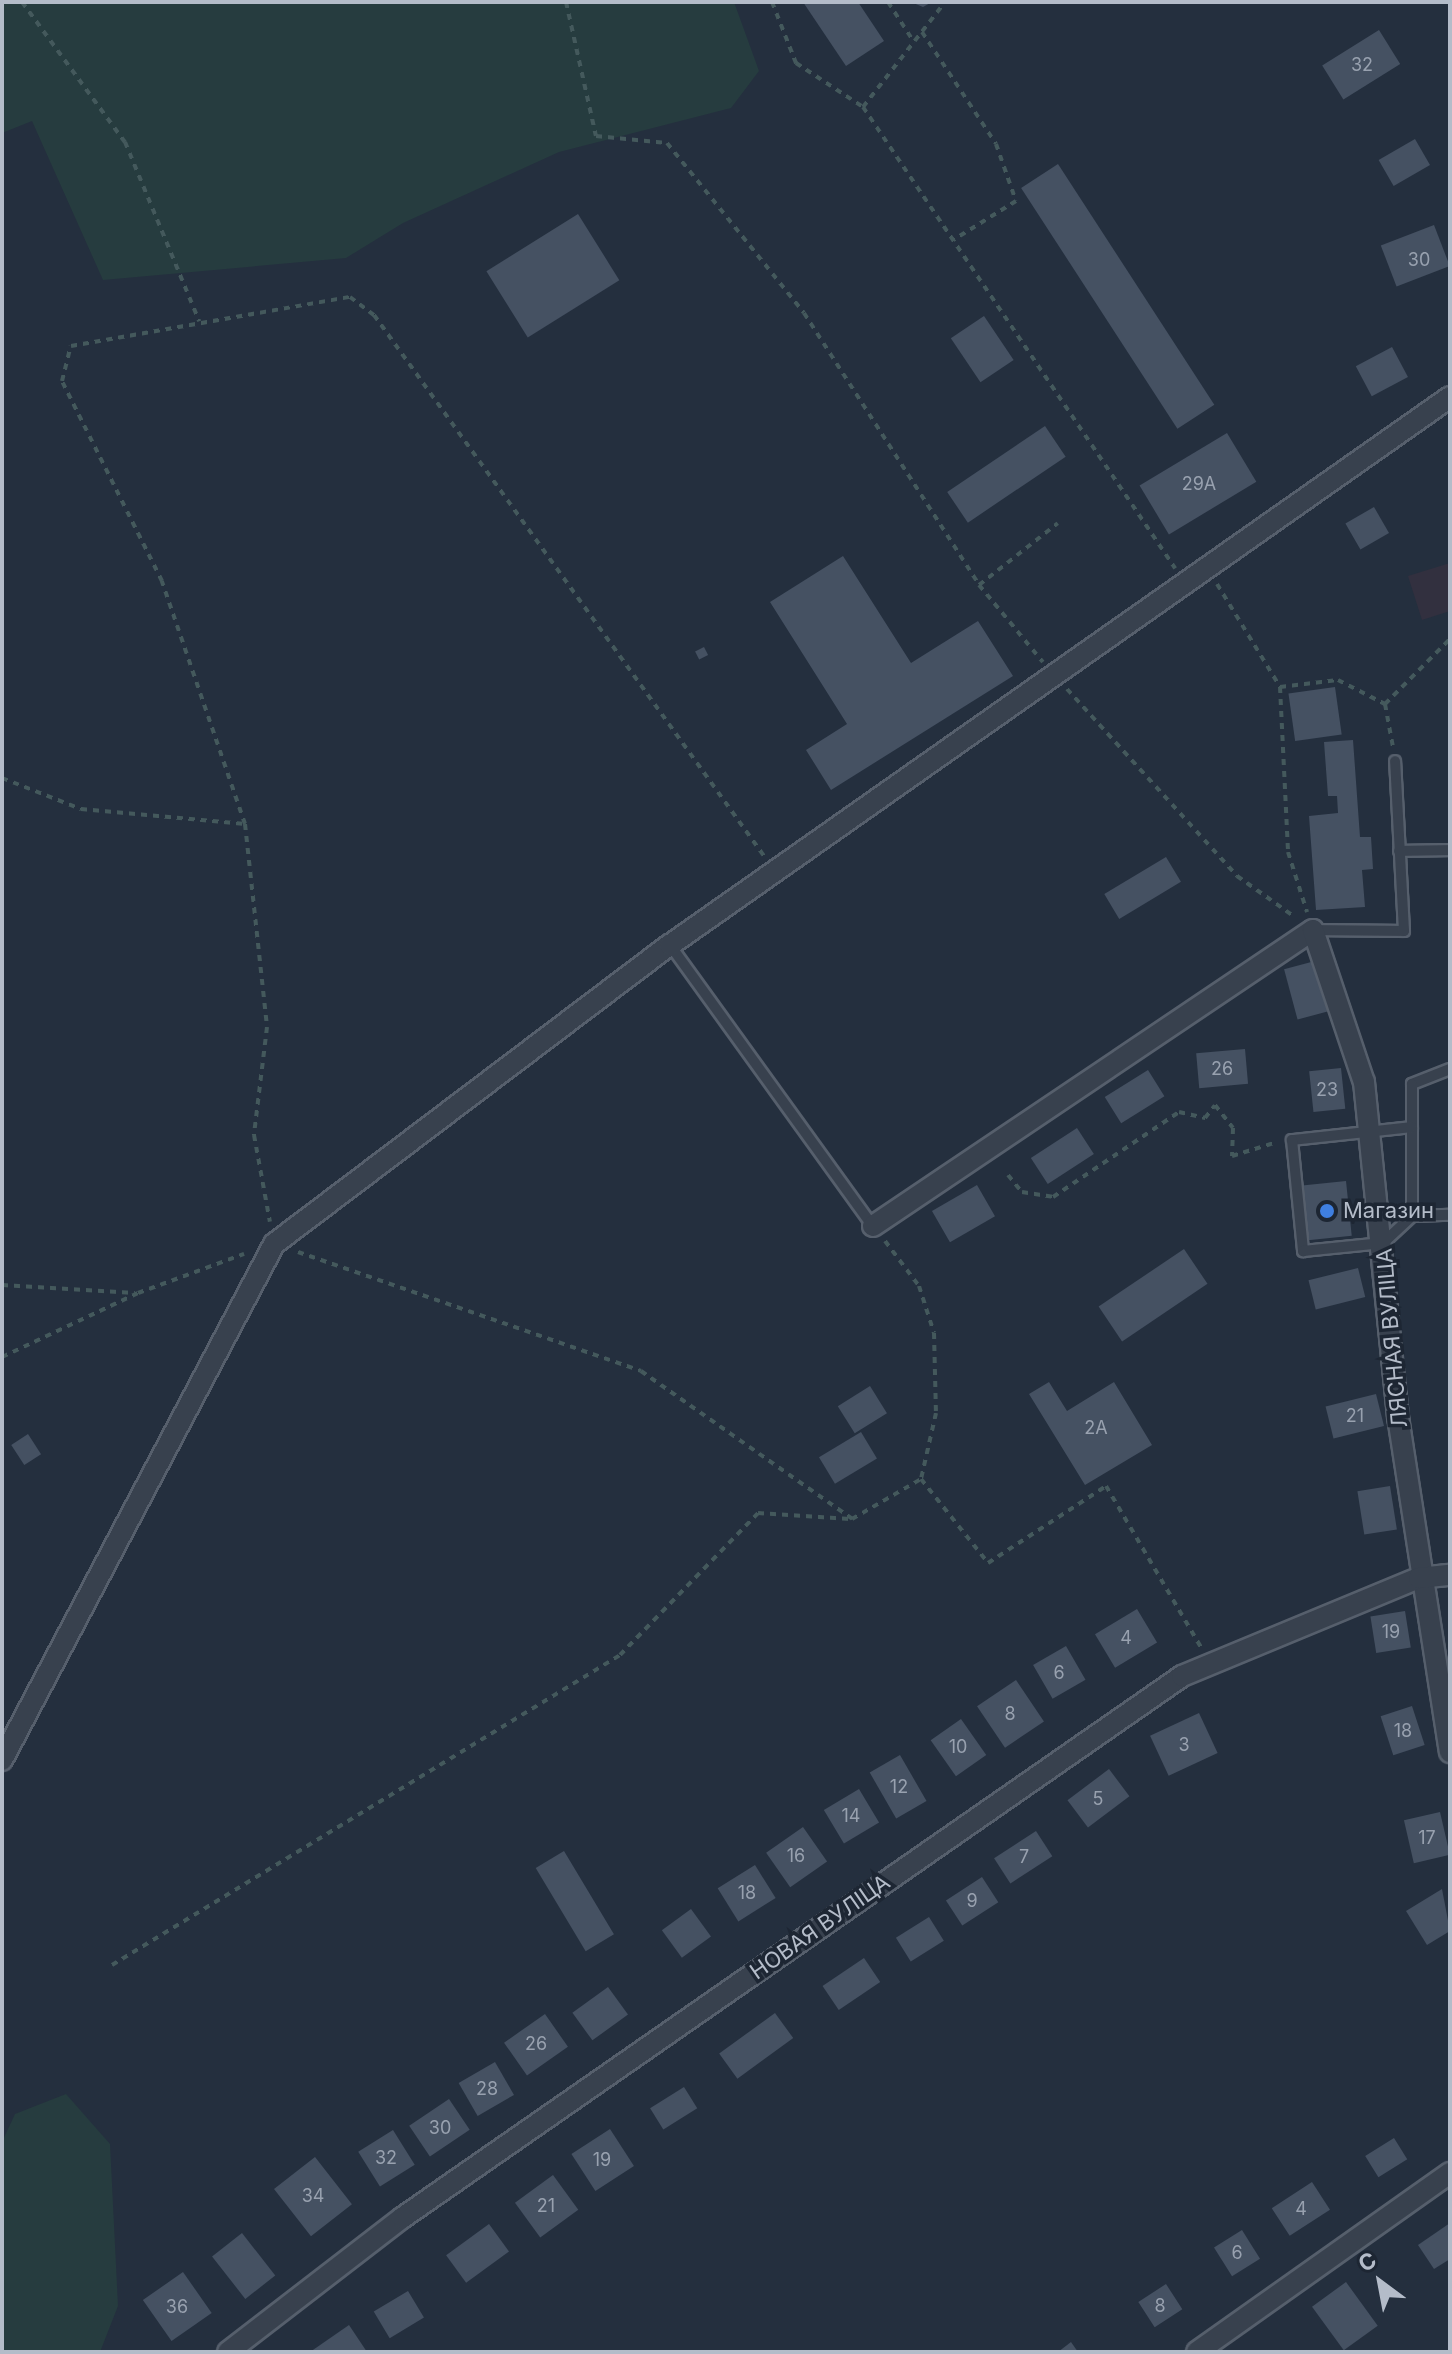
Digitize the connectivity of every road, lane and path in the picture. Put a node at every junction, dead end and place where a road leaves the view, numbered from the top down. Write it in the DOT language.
graph roads {
  1 [pos="22,2"];
  2 [pos="566,2"];
  3 [pos="772,2"];
  4 [pos="888,2"];
  5 [pos="945,2"];
  6 [pos="922,32"];
  7 [pos="914,42"];
  8 [pos="863,107"];
  9 [pos="953,240"];
  10 [pos="199,321"];
  11 [pos="1450,397"];
  12 [pos="1058,523"];
  13 [pos="1208,568"];
  14 [pos="1186,583"];
  15 [pos="979,585"];
  16 [pos="1450,639"];
  17 [pos="1054,676"];
  18 [pos="1280,687"];
  19 [pos="1385,704"];
  20 [pos="1395,761"];
  21 [pos="2,778"];
  22 [pos="245,824"];
  23 [pos="1450,850"];
  24 [pos="1399,851"];
  25 [pos="775,871"];
  26 [pos="1313,930"];
  27 [pos="670,945"];
  28 [pos="1450,1069"];
  29 [pos="1412,1127"];
  30 [pos="1370,1131"];
  31 [pos="1292,1140"];
  32 [pos="1008,1175"];
  33 [pos="1450,1215"];
  34 [pos="1412,1216"];
  35 [pos="873,1226"];
  36 [pos="1383,1243"];
  37 [pos="274,1244"];
  38 [pos="2,1285"];
  39 [pos="138,1293"];
  40 [pos="2,1357"];
  41 [pos="921,1479"];
  42 [pos="852,1519"];
  43 [pos="1450,1575"];
  44 [pos="1419,1578"];
  45 [pos="1212,1666"];
  46 [pos="1450,1752"];
  47 [pos="2,1760"];
  48 [pos="112,1965"];
  49 [pos="1450,2173"];
  50 [pos="228,2352"];
  51 [pos="1197,2352"];
  1 -- 10 [label="path"];
  2 -- 15 [label="path"];
  3 -- 8 [label="path"];
  4 -- 7 [label="path"];
  5 -- 6 [label="path"];
  6 -- 7 [label="path"];
  6 -- 9 [label="path"];
  7 -- 8 [label="path"];
  8 -- 9 [label="path"];
  9 -- 14 [label="path"];
  10 -- 22 [label="path"];
  10 -- 25 [label="path"];
  11 -- 13 [label="street"];
  12 -- 15 [label="path"];
  13 -- 14 [label="street"];
  13 -- 18 [label="path"];
  14 -- 17 [label="street"];
  15 -- 17 [label="path"];
  16 -- 19 [label="path"];
  17 -- 25 [label="street"];
  17 -- 26 [label="path"];
  18 -- 19 [label="path"];
  18 -- 26 [label="path"];
  19 -- 20 [label="path"];
  20 -- 24 [label="lane"];
  21 -- 22 [label="path"];
  22 -- 37 [label="path"];
  23 -- 24 [label="lane"];
  24 -- 26 [label="lane"];
  25 -- 27 [label="street"];
  26 -- 30 [label="street, ЛЯСНАЯ ВУЛІЦА"];
  26 -- 35 [label="street"];
  27 -- 35 [label="lane"];
  27 -- 37 [label="street"];
  28 -- 29 [label="lane"];
  29 -- 30 [label="lane"];
  29 -- 34 [label="lane"];
  30 -- 31 [label="lane"];
  30 -- 36 [label="street, ЛЯСНАЯ ВУЛІЦА"];
  31 -- 32 [label="path"];
  31 -- 36 [label="lane"];
  33 -- 34 [label="lane"];
  34 -- 36 [label="lane"];
  35 -- 41 [label="path"];
  36 -- 44 [label="street, ЛЯСНАЯ ВУЛІЦА"];
  37 -- 39 [label="path"];
  37 -- 42 [label="path"];
  37 -- 47 [label="street"];
  38 -- 39 [label="path"];
  39 -- 40 [label="path"];
  41 -- 42 [label="path"];
  41 -- 45 [label="path"];
  42 -- 48 [label="path"];
  43 -- 44 [label="street, НОВАЯ ВУЛІЦА"];
  44 -- 45 [label="street, НОВАЯ ВУЛІЦА"];
  44 -- 46 [label="street, ЛЯСНАЯ ВУЛІЦА"];
  45 -- 50 [label="street, НОВАЯ ВУЛІЦА"];
  49 -- 51 [label="street"];
}
